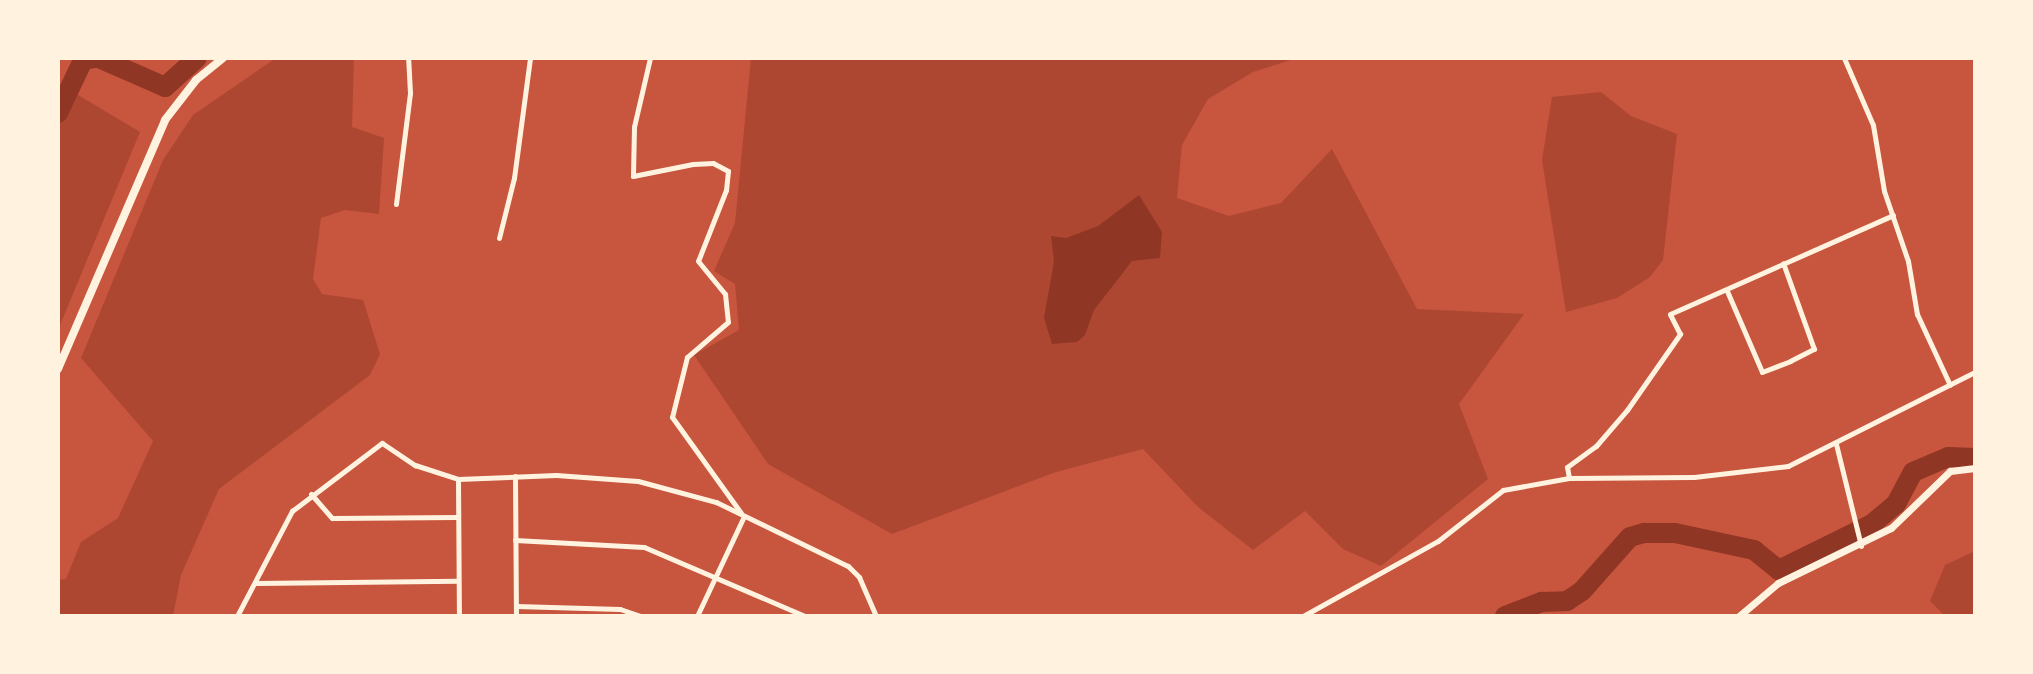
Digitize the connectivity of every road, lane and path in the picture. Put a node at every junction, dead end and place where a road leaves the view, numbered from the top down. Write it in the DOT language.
graph roads {
  1 [pos="223,58"];
  2 [pos="408,58"];
  3 [pos="530,58"];
  4 [pos="650,58"];
  5 [pos="1844,58"];
  6 [pos="396,204"];
  7 [pos="1893,215"];
  8 [pos="499,238"];
  9 [pos="1783,263"];
  10 [pos="1727,291"];
  11 [pos="58,369"];
  12 [pos="1975,372"];
  13 [pos="1950,385"];
  14 [pos="1836,444"];
  15 [pos="1975,468"];
  16 [pos="515,476"];
  17 [pos="1569,478"];
  18 [pos="458,479"];
  19 [pos="311,494"];
  20 [pos="744,516"];
  21 [pos="458,517"];
  22 [pos="515,540"];
  23 [pos="1860,542"];
  24 [pos="715,574"];
  25 [pos="458,581"];
  26 [pos="255,583"];
  27 [pos="516,606"];
  28 [pos="237,616"];
  29 [pos="459,616"];
  30 [pos="516,616"];
  31 [pos="640,616"];
  32 [pos="697,616"];
  33 [pos="805,616"];
  34 [pos="876,616"];
  35 [pos="1303,616"];
  36 [pos="1739,616"];
  1 -- 11 [label="main road"];
  2 -- 6 [label="street"];
  3 -- 8 [label="street"];
  4 -- 20 [label="street"];
  5 -- 7 [label="street"];
  7 -- 9 [label="street"];
  7 -- 13 [label="street"];
  9 -- 10 [label="street"];
  9 -- 10 [label="street"];
  10 -- 17 [label="street"];
  12 -- 13 [label="street"];
  13 -- 14 [label="street"];
  14 -- 17 [label="street"];
  14 -- 23 [label="street"];
  15 -- 23 [label="street"];
  16 -- 18 [label="street"];
  16 -- 20 [label="street"];
  16 -- 22 [label="street"];
  17 -- 35 [label="street"];
  18 -- 19 [label="street"];
  18 -- 21 [label="street"];
  19 -- 21 [label="street"];
  19 -- 26 [label="street"];
  20 -- 24 [label="street"];
  20 -- 34 [label="street"];
  21 -- 25 [label="street"];
  22 -- 24 [label="street"];
  22 -- 27 [label="street"];
  23 -- 36 [label="street"];
  24 -- 32 [label="street"];
  24 -- 33 [label="street"];
  25 -- 26 [label="street"];
  25 -- 29 [label="street"];
  26 -- 28 [label="street"];
  27 -- 30 [label="street"];
  27 -- 31 [label="street"];
}
